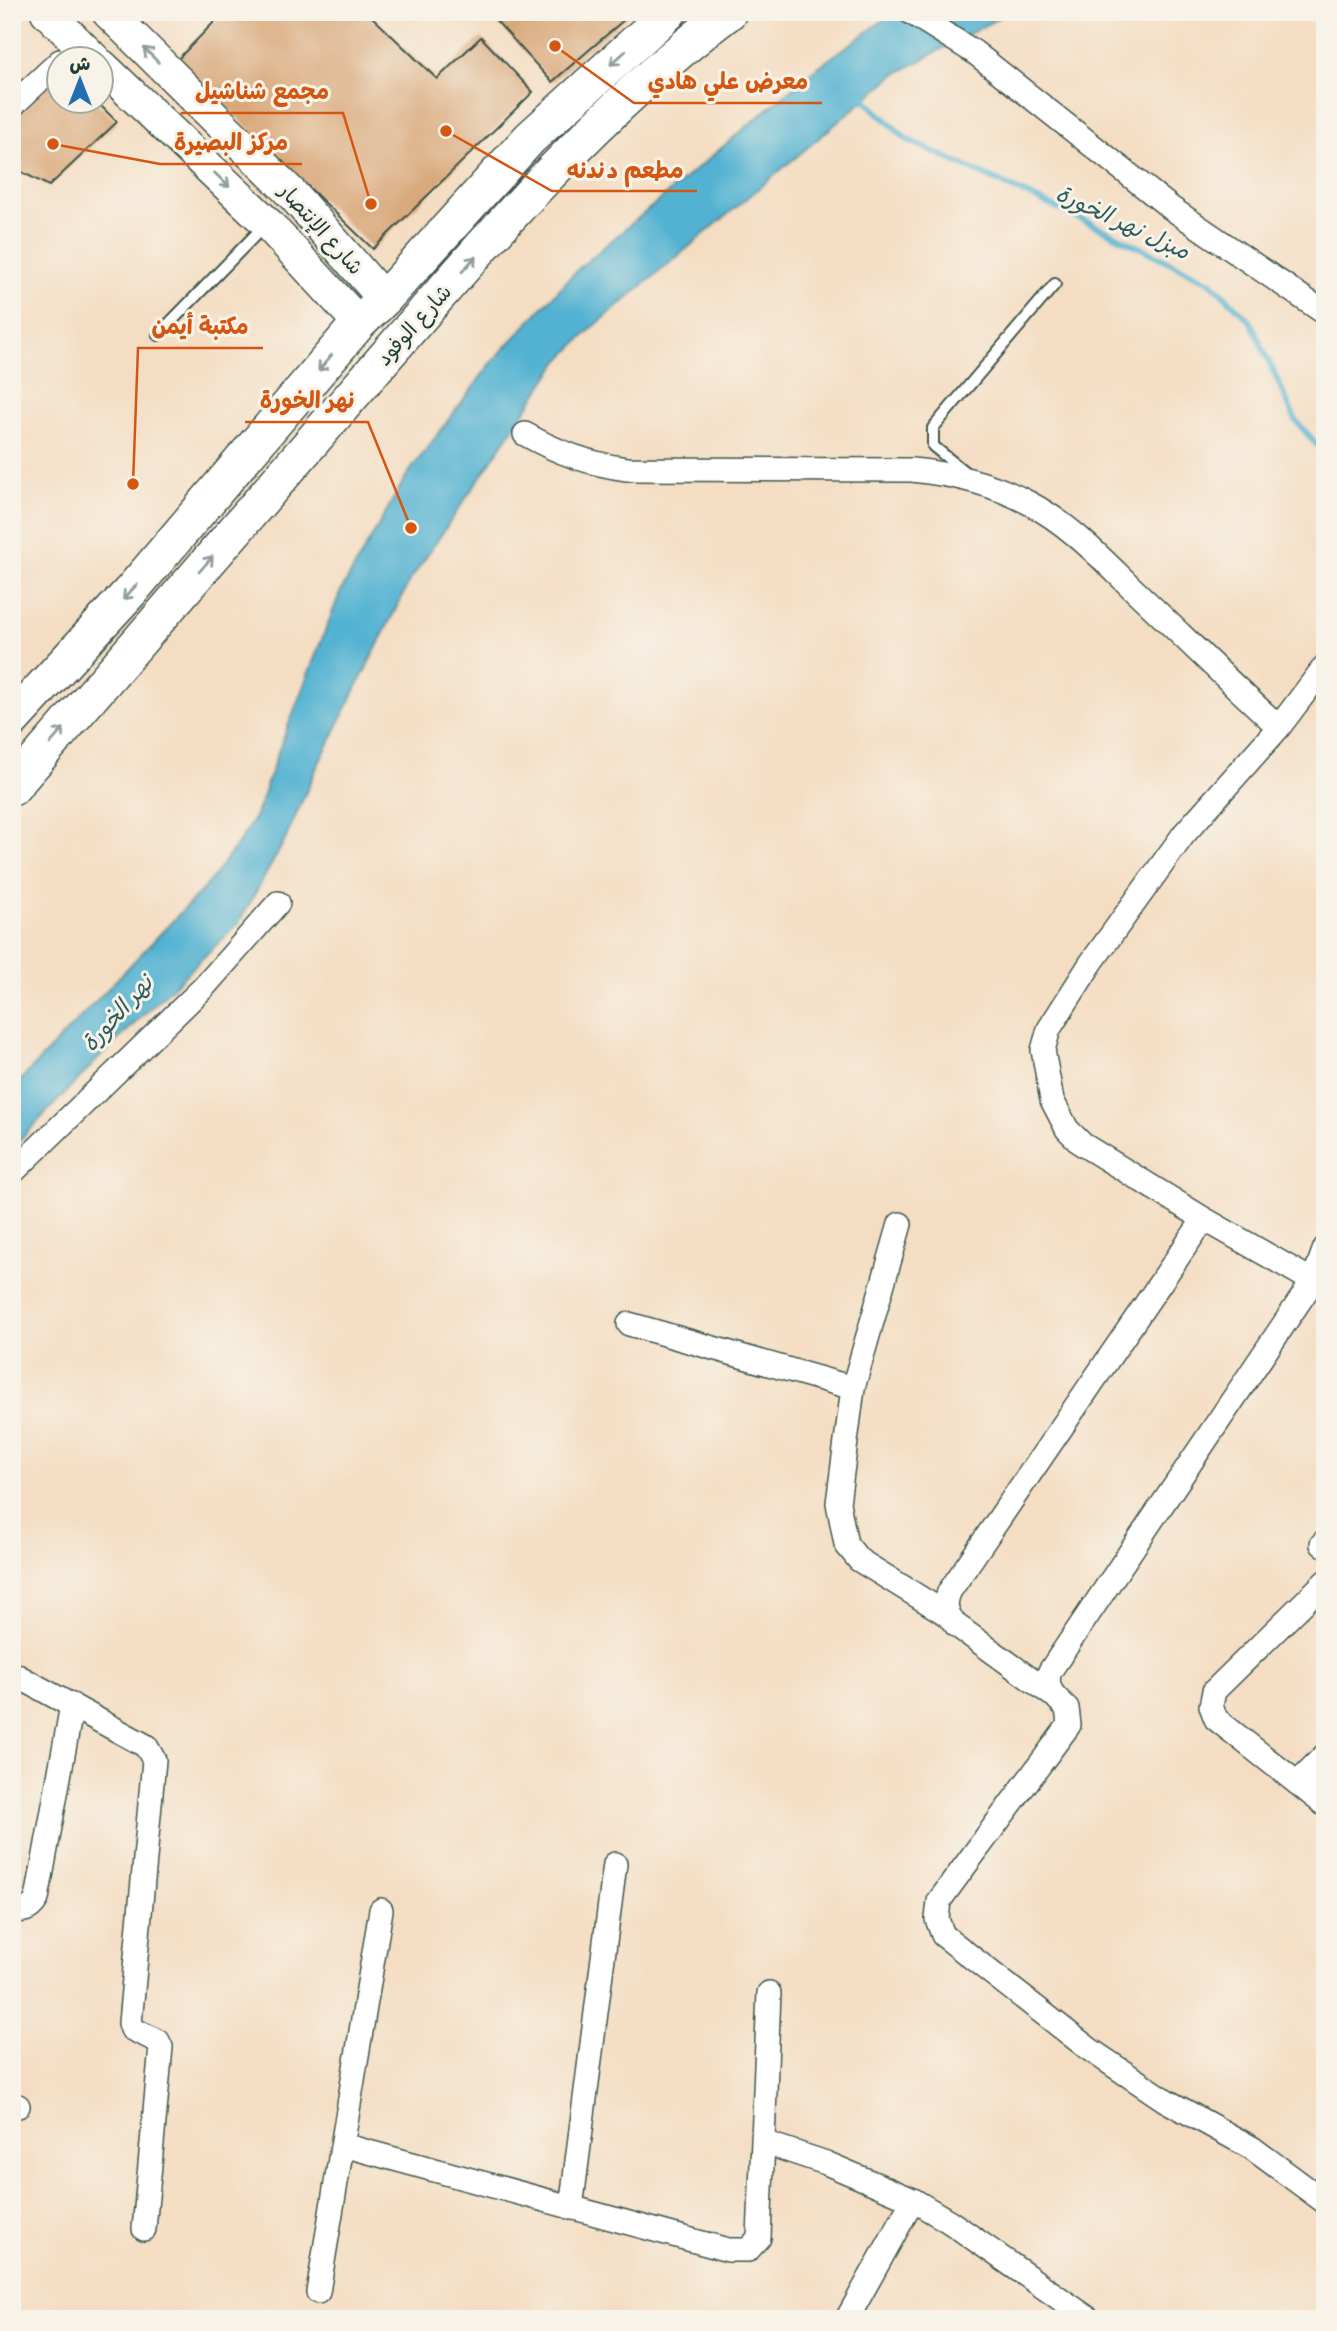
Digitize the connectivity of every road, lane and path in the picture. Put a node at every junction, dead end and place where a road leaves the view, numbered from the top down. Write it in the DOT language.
graph roads {
  1 [pos="47,12"];
  2 [pos="108,12"];
  3 [pos="669,12"];
  4 [pos="729,12"];
  5 [pos="910,12"];
  6 [pos="68,46"];
  7 [pos="46,79"];
  8 [pos="116,79"];
  9 [pos="12,106"];
  10 [pos="293,195"];
  11 [pos="267,223"];
  12 [pos="1055,284"];
  13 [pos="384,299"];
  14 [pos="1325,313"];
  15 [pos="359,323"];
  16 [pos="158,335"];
  17 [pos="525,434"];
  18 [pos="973,480"];
  19 [pos="1325,666"];
  20 [pos="12,720"];
  21 [pos="1279,727"];
  22 [pos="12,788"];
  23 [pos="278,902"];
  24 [pos="12,1173"];
  25 [pos="1204,1219"];
  26 [pos="900,1224"];
  27 [pos="1325,1248"];
  28 [pos="1319,1284"];
  29 [pos="629,1324"];
  30 [pos="853,1388"];
  31 [pos="1325,1583"];
  32 [pos="948,1615"];
  33 [pos="12,1673"];
  34 [pos="1051,1694"];
  35 [pos="72,1705"];
  36 [pos="1325,1755"];
  37 [pos="1297,1783"];
  38 [pos="1325,1805"];
  39 [pos="615,1864"];
  40 [pos="12,1908"];
  41 [pos="381,1910"];
  42 [pos="769,1993"];
  43 [pos="763,2143"];
  44 [pos="343,2145"];
  45 [pos="913,2200"];
  46 [pos="1325,2203"];
  47 [pos="571,2208"];
  48 [pos="144,2229"];
  49 [pos="318,2292"];
  50 [pos="848,2319"];
  51 [pos="1088,2319"];
  1 -- 6 [label="street"];
  10 -- 2 [label="street, شارع الإنتصار, one-way"];
  3 -- 13 [label="main road, شارع الوفود, one-way"];
  22 -- 4 [label="main road, شارع الوفود, one-way"];
  5 -- 14 [label="street"];
  7 -- 9 [label="street"];
  8 -- 11 [label="street, شارع الإنتصار, one-way"];
  10 -- 11 [label="street"];
  10 -- 13 [label="street, شارع الإنتصار"];
  11 -- 15 [label="street, شارع الإنتصار"];
  11 -- 16 [label="lane"];
  12 -- 18 [label="lane"];
  13 -- 15 [label="main road, شارع الوفود"];
  15 -- 20 [label="main road, شارع الوفود, one-way"];
  17 -- 18 [label="street"];
  18 -- 21 [label="street"];
  19 -- 21 [label="street"];
  21 -- 25 [label="street"];
  23 -- 24 [label="street"];
  25 -- 28 [label="street"];
  25 -- 32 [label="street"];
  26 -- 30 [label="street"];
  27 -- 28 [label="street"];
  28 -- 34 [label="street"];
  29 -- 30 [label="street"];
  30 -- 32 [label="street"];
  31 -- 37 [label="street"];
  32 -- 34 [label="street"];
  33 -- 35 [label="street"];
  34 -- 46 [label="street"];
  35 -- 40 [label="street"];
  35 -- 48 [label="street"];
  36 -- 37 [label="street"];
  37 -- 38 [label="street"];
  39 -- 47 [label="street"];
  41 -- 44 [label="street"];
  42 -- 43 [label="street"];
  43 -- 45 [label="street"];
  43 -- 47 [label="street"];
  44 -- 47 [label="street"];
  44 -- 49 [label="street"];
  45 -- 50 [label="street"];
  45 -- 51 [label="street"];
}
